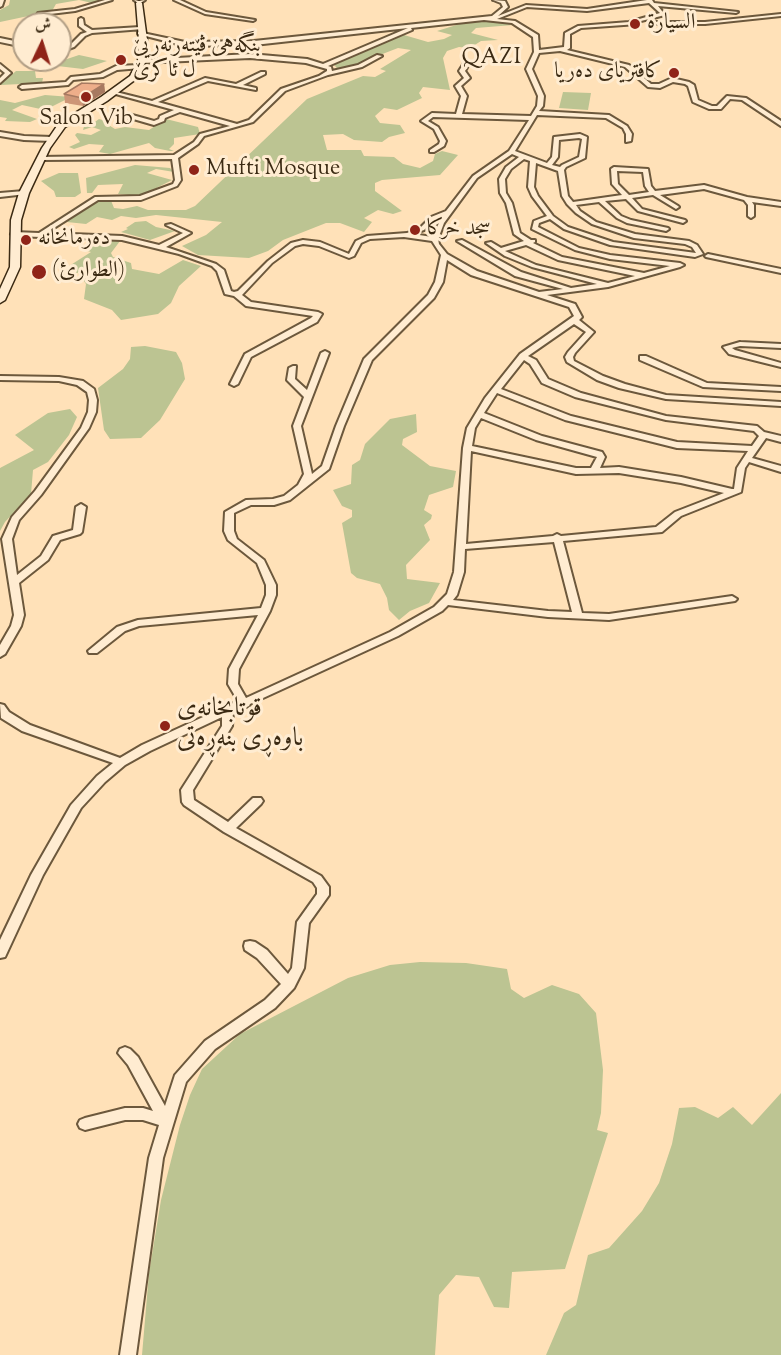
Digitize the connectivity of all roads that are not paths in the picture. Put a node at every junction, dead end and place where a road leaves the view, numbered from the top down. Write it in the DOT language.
graph roads {
  1 [pos="2,0"];
  2 [pos="110,0"];
  3 [pos="176,0"];
  4 [pos="495,0"];
  5 [pos="139,1"];
  6 [pos="653,4"];
  7 [pos="0,6"];
  8 [pos="58,12"];
  9 [pos="757,15"];
  10 [pos="781,15"];
  11 [pos="505,18"];
  12 [pos="81,19"];
  13 [pos="485,19"];
  14 [pos="253,20"];
  15 [pos="631,22"];
  16 [pos="419,25"];
  17 [pos="140,31"];
  18 [pos="91,32"];
  19 [pos="72,46"];
  20 [pos="562,50"];
  21 [pos="537,52"];
  22 [pos="379,56"];
  23 [pos="466,63"];
  24 [pos="140,64"];
  25 [pos="325,65"];
  26 [pos="0,66"];
  27 [pos="68,72"];
  28 [pos="264,73"];
  29 [pos="327,74"];
  30 [pos="70,79"];
  31 [pos="0,81"];
  32 [pos="238,85"];
  33 [pos="22,87"];
  34 [pos="254,89"];
  35 [pos="114,92"];
  36 [pos="154,102"];
  37 [pos="180,110"];
  38 [pos="125,115"];
  39 [pos="459,115"];
  40 [pos="578,115"];
  41 [pos="535,116"];
  42 [pos="781,124"];
  43 [pos="237,126"];
  44 [pos="0,134"];
  45 [pos="580,136"];
  46 [pos="52,139"];
  47 [pos="628,141"];
  48 [pos="432,151"];
  49 [pos="511,152"];
  50 [pos="175,157"];
  51 [pos="523,157"];
  52 [pos="42,158"];
  53 [pos="532,161"];
  54 [pos="548,166"];
  55 [pos="561,170"];
  56 [pos="24,193"];
  57 [pos="653,193"];
  58 [pos="0,195"];
  59 [pos="626,197"];
  60 [pos="746,199"];
  61 [pos="600,200"];
  62 [pos="570,204"];
  63 [pos="781,204"];
  64 [pos="676,207"];
  65 [pos="451,212"];
  66 [pos="751,216"];
  67 [pos="550,217"];
  68 [pos="683,221"];
  69 [pos="169,225"];
  70 [pos="666,229"];
  71 [pos="41,233"];
  72 [pos="14,234"];
  73 [pos="399,235"];
  74 [pos="549,237"];
  75 [pos="435,239"];
  76 [pos="460,241"];
  77 [pos="489,243"];
  78 [pos="528,243"];
  79 [pos="159,248"];
  80 [pos="501,250"];
  81 [pos="445,255"];
  82 [pos="700,256"];
  83 [pos="680,265"];
  84 [pos="781,271"];
  85 [pos="649,276"];
  86 [pos="608,285"];
  87 [pos="574,290"];
  88 [pos="236,294"];
  89 [pos="537,295"];
  90 [pos="0,300"];
  91 [pos="575,321"];
  92 [pos="781,346"];
  93 [pos="325,353"];
  94 [pos="524,356"];
  95 [pos="643,358"];
  96 [pos="781,365"];
  97 [pos="293,368"];
  98 [pos="0,378"];
  99 [pos="234,384"];
  100 [pos="781,389"];
  101 [pos="496,390"];
  102 [pos="308,396"];
  103 [pos="781,404"];
  104 [pos="479,414"];
  105 [pos="763,434"];
  106 [pos="781,439"];
  107 [pos="467,448"];
  108 [pos="753,449"];
  109 [pos="747,459"];
  110 [pos="595,469"];
  111 [pos="781,469"];
  112 [pos="302,486"];
  113 [pos="734,492"];
  114 [pos="81,507"];
  115 [pos="557,537"];
  116 [pos="460,547"];
  117 [pos="13,583"];
  118 [pos="732,599"];
  119 [pos="447,602"];
  120 [pos="265,611"];
  121 [pos="578,615"];
  122 [pos="93,651"];
  123 [pos="0,654"];
  124 [pos="245,704"];
  125 [pos="0,708"];
  126 [pos="228,712"];
  127 [pos="122,762"];
  128 [pos="257,801"];
  129 [pos="228,829"];
  130 [pos="250,946"];
  131 [pos="0,953"];
  132 [pos="289,984"];
  133 [pos="124,1053"];
  134 [pos="166,1121"];
  135 [pos="85,1124"];
  136 [pos="128,1355"];
  1 -- 7 [label="street"];
  2 -- 8 [label="street"];
  3 -- 14 [label="street"];
  4 -- 13 [label="street"];
  5 -- 17 [label="street"];
  6 -- 9 [label="street"];
  6 -- 11 [label="street"];
  6 -- 15 [label="street"];
  10 -- 15 [label="street"];
  11 -- 13 [label="street"];
  11 -- 21 [label="street"];
  12 -- 18 [label="street"];
  13 -- 16 [label="street"];
  15 -- 20 [label="street"];
  16 -- 17 [label="street"];
  16 -- 25 [label="street"];
  17 -- 18 [label="street"];
  17 -- 24 [label="street"];
  18 -- 19 [label="street"];
  20 -- 21 [label="street"];
  20 -- 42 [label="street"];
  21 -- 41 [label="street"];
  22 -- 29 [label="street"];
  23 -- 39 [label="street"];
  24 -- 25 [label="street"];
  24 -- 30 [label="street"];
  24 -- 35 [label="street"];
  25 -- 29 [label="street"];
  26 -- 31 [label="street"];
  27 -- 30 [label="street"];
  28 -- 32 [label="street"];
  29 -- 43 [label="street"];
  30 -- 33 [label="street"];
  32 -- 34 [label="street"];
  32 -- 36 [label="street"];
  35 -- 36 [label="street"];
  35 -- 46 [label="street"];
  36 -- 37 [label="street"];
  37 -- 38 [label="street"];
  37 -- 43 [label="street"];
  39 -- 41 [label="street"];
  39 -- 48 [label="street"];
  40 -- 41 [label="street"];
  40 -- 45 [label="street"];
  40 -- 47 [label="street"];
  41 -- 49 [label="street"];
  43 -- 50 [label="street"];
  44 -- 46 [label="street"];
  45 -- 54 [label="street"];
  45 -- 55 [label="street"];
  46 -- 52 [label="street"];
  49 -- 51 [label="street"];
  49 -- 65 [label="street"];
  50 -- 52 [label="street"];
  50 -- 71 [label="street"];
  51 -- 53 [label="street"];
  51 -- 78 [label="street"];
  52 -- 56 [label="street"];
  53 -- 54 [label="street"];
  53 -- 67 [label="street"];
  54 -- 55 [label="street"];
  55 -- 62 [label="street"];
  56 -- 58 [label="street"];
  56 -- 72 [label="street"];
  57 -- 59 [label="street"];
  57 -- 59 [label="street"];
  57 -- 60 [label="street"];
  57 -- 64 [label="street"];
  59 -- 61 [label="street"];
  59 -- 68 [label="street"];
  60 -- 63 [label="street"];
  60 -- 66 [label="street"];
  61 -- 62 [label="street"];
  61 -- 70 [label="street"];
  62 -- 82 [label="street"];
  65 -- 73 [label="street"];
  65 -- 75 [label="street"];
  67 -- 74 [label="street"];
  67 -- 82 [label="street"];
  69 -- 79 [label="street"];
  71 -- 72 [label="street"];
  71 -- 79 [label="street"];
  72 -- 90 [label="street"];
  73 -- 75 [label="street"];
  73 -- 88 [label="street"];
  74 -- 78 [label="street"];
  74 -- 83 [label="street"];
  75 -- 81 [label="street"];
  76 -- 87 [label="street"];
  77 -- 80 [label="street"];
  78 -- 80 [label="street"];
  78 -- 85 [label="street"];
  79 -- 88 [label="street"];
  80 -- 86 [label="street"];
  81 -- 89 [label="street"];
  81 -- 112 [label="street"];
  82 -- 83 [label="street"];
  82 -- 84 [label="street"];
  83 -- 85 [label="street"];
  85 -- 86 [label="street"];
  86 -- 87 [label="street"];
  87 -- 89 [label="street"];
  88 -- 99 [label="street"];
  89 -- 91 [label="street"];
  91 -- 94 [label="street"];
  91 -- 103 [label="street"];
  92 -- 96 [label="street"];
  93 -- 102 [label="street"];
  94 -- 101 [label="street"];
  94 -- 105 [label="street"];
  95 -- 100 [label="street"];
  97 -- 102 [label="street"];
  98 -- 117 [label="street"];
  101 -- 104 [label="street"];
  101 -- 108 [label="street"];
  102 -- 112 [label="street"];
  104 -- 107 [label="street"];
  104 -- 110 [label="street"];
  105 -- 106 [label="street"];
  105 -- 108 [label="street"];
  107 -- 110 [label="street"];
  107 -- 116 [label="street"];
  108 -- 109 [label="street"];
  109 -- 111 [label="street"];
  109 -- 113 [label="street"];
  110 -- 113 [label="street"];
  112 -- 120 [label="street"];
  113 -- 115 [label="street"];
  114 -- 117 [label="street"];
  115 -- 116 [label="street"];
  115 -- 121 [label="street"];
  116 -- 119 [label="street"];
  117 -- 123 [label="street"];
  118 -- 121 [label="street"];
  119 -- 121 [label="street"];
  119 -- 124 [label="street"];
  120 -- 122 [label="street"];
  120 -- 124 [label="street"];
  124 -- 126 [label="street"];
  125 -- 127 [label="street"];
  126 -- 127 [label="street"];
  126 -- 129 [label="street"];
  127 -- 131 [label="street"];
  128 -- 129 [label="street"];
  129 -- 132 [label="street"];
  130 -- 132 [label="street"];
  132 -- 134 [label="street"];
  133 -- 134 [label="street"];
  134 -- 135 [label="street"];
  134 -- 136 [label="street"];
}
